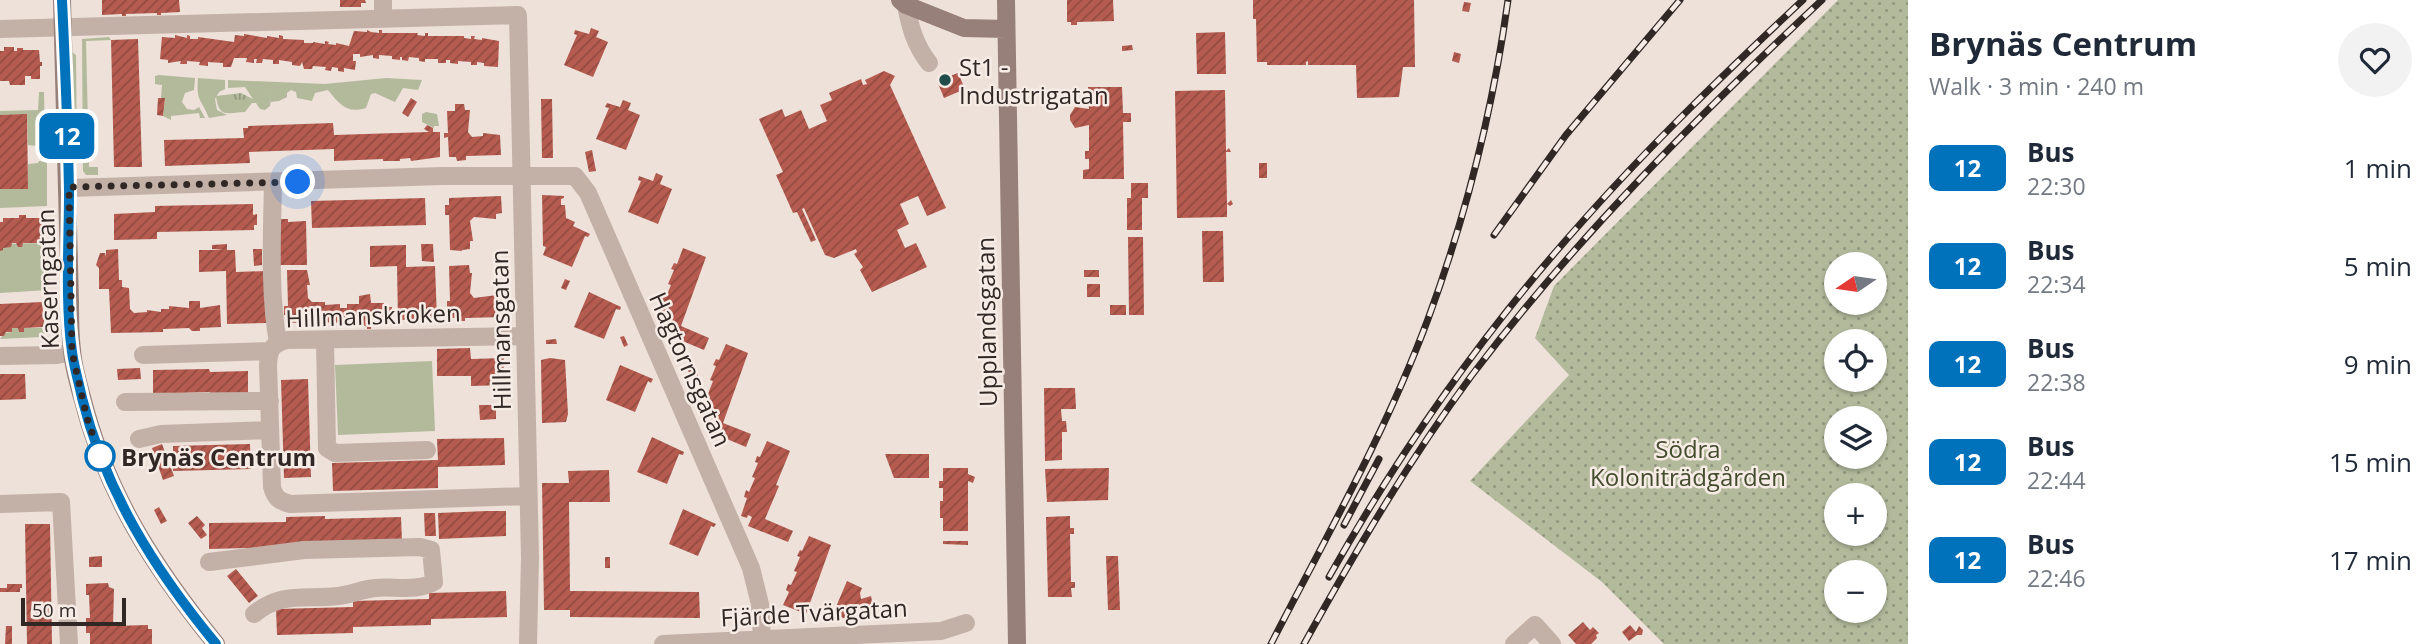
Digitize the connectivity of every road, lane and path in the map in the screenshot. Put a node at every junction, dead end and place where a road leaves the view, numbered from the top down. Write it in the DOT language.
graph roads {
  1 [pos="62,0"];
  2 [pos="383,0"];
  3 [pos="1006,0"];
  4 [pos="903,3"];
  5 [pos="383,19"];
  6 [pos="63,27"];
  7 [pos="0,29"];
  8 [pos="1006,29"];
  9 [pos="929,63"];
  10 [pos="521,177"];
  11 [pos="273,183"];
  12 [pos="69,187"];
  13 [pos="525,336"];
  14 [pos="325,340"];
  15 [pos="273,347"];
  16 [pos="72,352"];
  17 [pos="142,355"];
  18 [pos="0,356"];
  19 [pos="270,401"];
  20 [pos="125,402"];
  21 [pos="270,430"];
  22 [pos="139,439"];
  23 [pos="427,450"];
  24 [pos="528,496"];
  25 [pos="0,505"];
  26 [pos="209,562"];
  27 [pos="254,614"];
  28 [pos="966,623"];
  29 [pos="762,639"];
  30 [pos="69,644"];
  31 [pos="216,644"];
  32 [pos="528,644"];
  33 [pos="663,644"];
  34 [pos="1017,644"];
  35 [pos="1514,644"];
  36 [pos="1552,644"];
  1 -- 6 [label="street, Kaserngatan"];
  2 -- 5 [label="street"];
  3 -- 8 [label="street, Upplandsgatan"];
  4 -- 8 [label="street"];
  4 -- 9 [label="street"];
  5 -- 6 [label="street"];
  5 -- 10 [label="street, Hillmansgatan"];
  6 -- 7 [label="street"];
  6 -- 12 [label="street, Kaserngatan"];
  8 -- 34 [label="street, Upplandsgatan"];
  10 -- 11 [label="street"];
  10 -- 13 [label="street, Hillmansgatan"];
  10 -- 29 [label="street, Hagtornsgatan"];
  11 -- 12 [label="street"];
  11 -- 15 [label="street"];
  12 -- 16 [label="street, Kaserngatan"];
  13 -- 14 [label="street, Hillmanskroken"];
  13 -- 24 [label="street, Hillmansgatan"];
  14 -- 15 [label="street, Hillmanskroken"];
  14 -- 23 [label="street"];
  15 -- 17 [label="street, Hillmanskroken"];
  15 -- 19 [label="street, Hillmanskroken"];
  16 -- 18 [label="street"];
  16 -- 31 [label="street, Kaserngatan"];
  19 -- 20 [label="street"];
  19 -- 21 [label="street, Hillmanskroken"];
  21 -- 22 [label="street"];
  21 -- 24 [label="street, Hillmanskroken"];
  24 -- 32 [label="street, Hillmansgatan"];
  25 -- 30 [label="street"];
  26 -- 27 [label="street"];
  28 -- 29 [label="street, Fjärde Tvärgatan"];
  29 -- 33 [label="street, Fjärde Tvärgatan"];
  35 -- 36 [label="street"];
}
